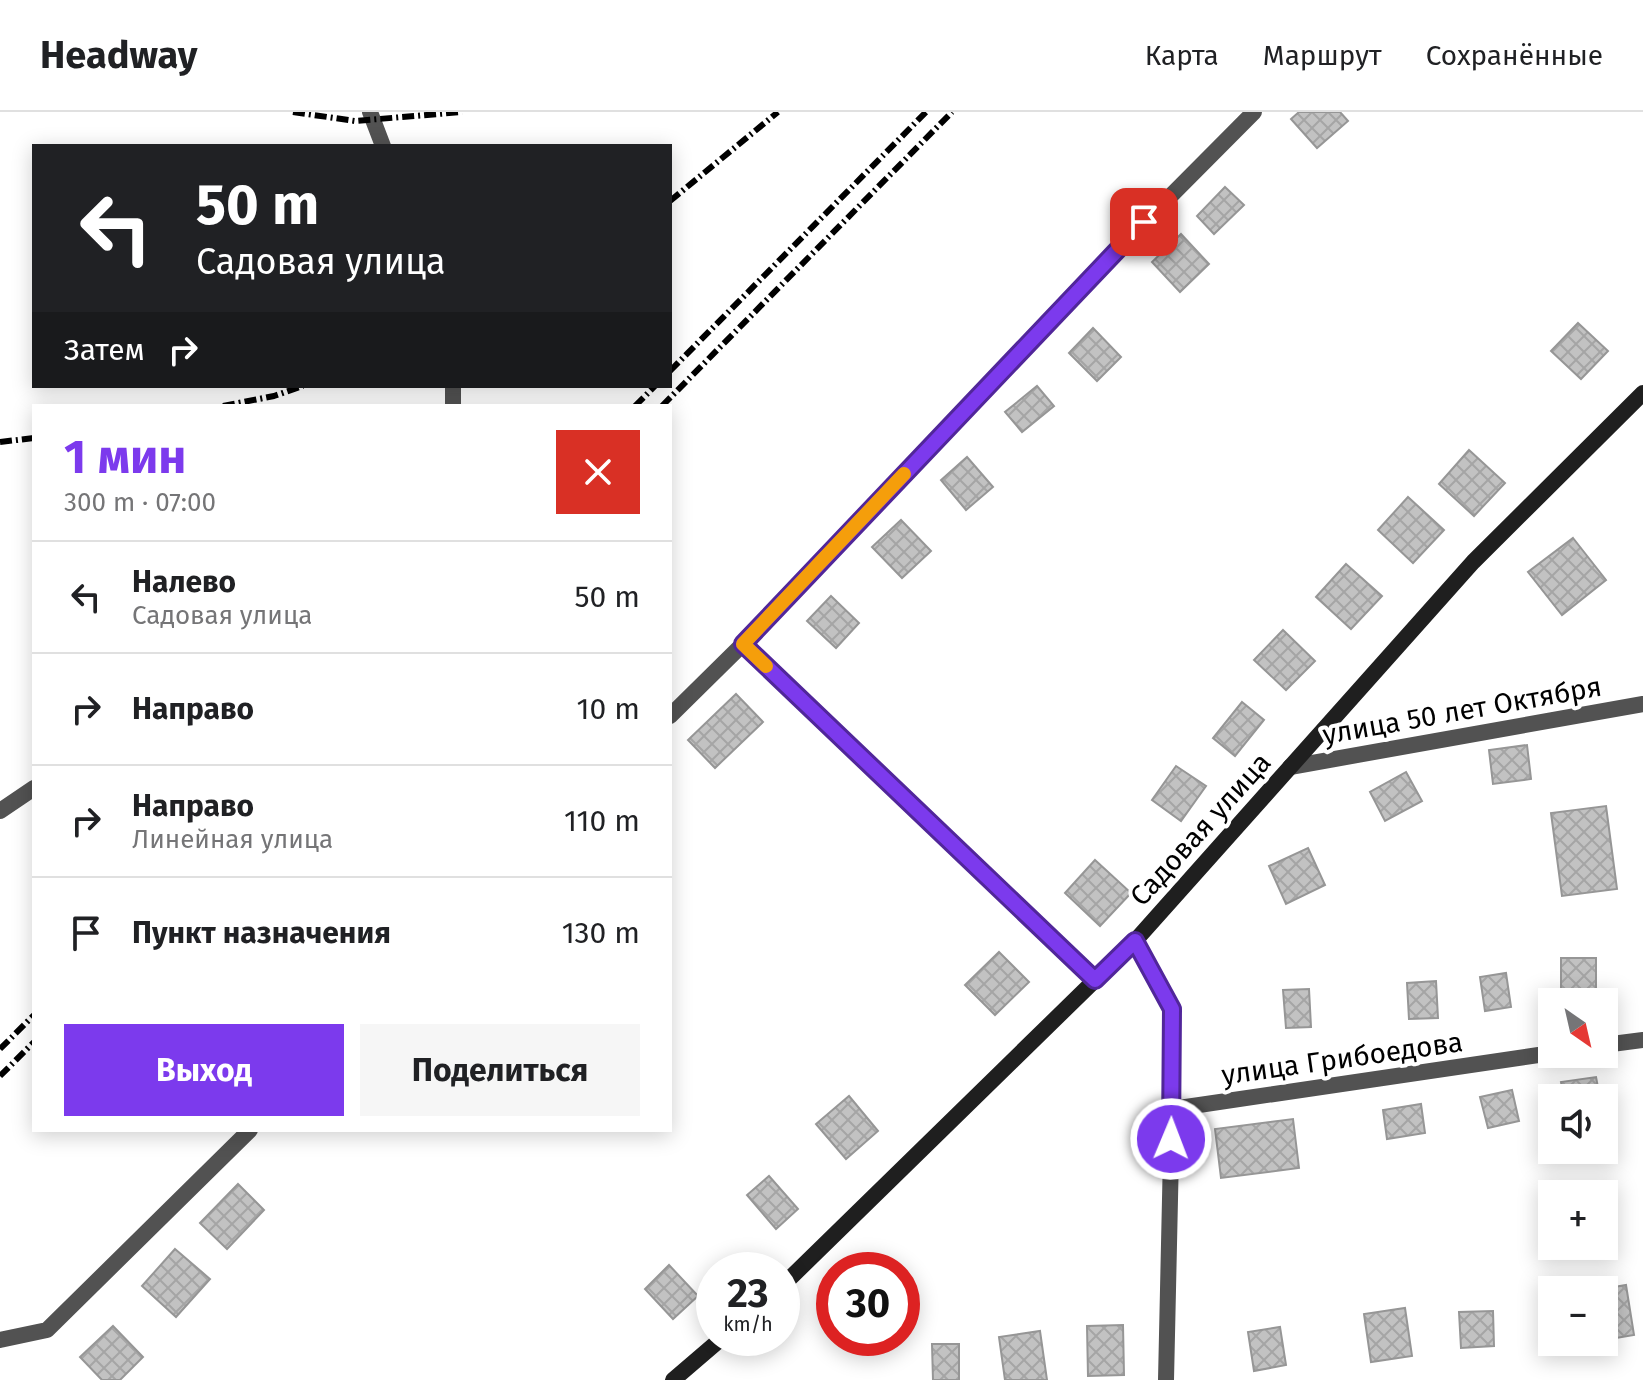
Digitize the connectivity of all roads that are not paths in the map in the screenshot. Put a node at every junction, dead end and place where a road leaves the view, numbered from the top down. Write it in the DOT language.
graph roads {
  1 [pos="370,112"];
  2 [pos="1254,112"];
  3 [pos="382,144"];
  4 [pos="1643,393"];
  5 [pos="743,644"];
  6 [pos="1643,704"];
  7 [pos="672,714"];
  8 [pos="1290,767"];
  9 [pos="32,789"];
  10 [pos="0,811"];
  11 [pos="1135,941"];
  12 [pos="1095,980"];
  13 [pos="1643,1040"];
  14 [pos="1618,1043"];
  15 [pos="1538,1055"];
  16 [pos="1172,1109"];
  17 [pos="248,1132"];
  18 [pos="800,1268"];
  19 [pos="0,1340"];
  20 [pos="701,1356"];
  21 [pos="673,1380"];
  22 [pos="1166,1380"];
  1 -- 3 [label="street"];
  2 -- 5 [label="street"];
  4 -- 8 [label="street, Садовая улица"];
  5 -- 7 [label="street"];
  5 -- 12 [label="street"];
  6 -- 8 [label="street, улица 50 лет Октября"];
  8 -- 11 [label="street, Садовая улица"];
  9 -- 10 [label="street"];
  11 -- 12 [label="street, Садовая улица"];
  11 -- 16 [label="street"];
  12 -- 18 [label="street, Садовая улица"];
  13 -- 14 [label="street"];
  15 -- 16 [label="street, улица Грибоедова"];
  16 -- 22 [label="street"];
  17 -- 19 [label="street"];
  20 -- 21 [label="street"];
}
